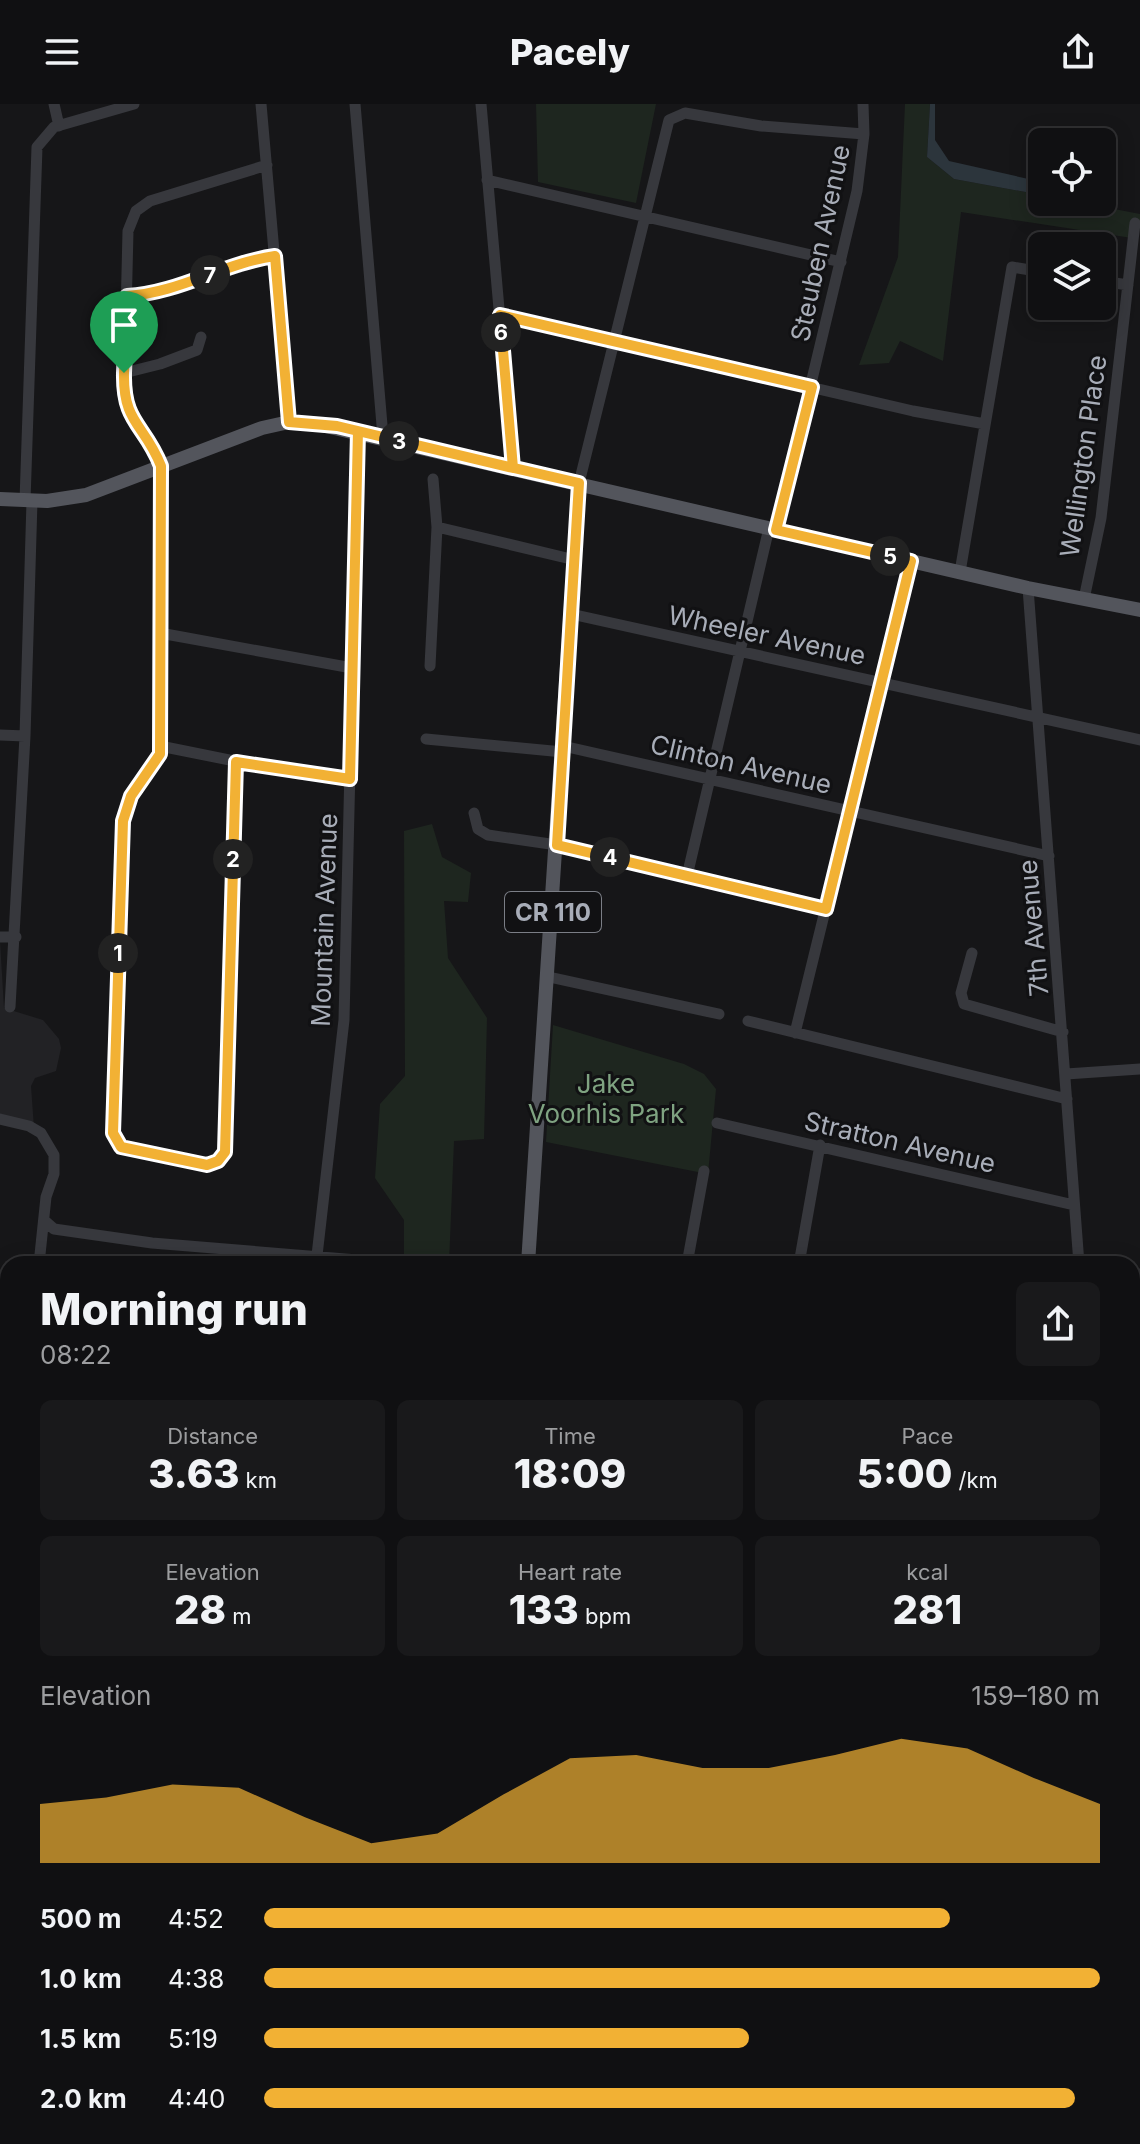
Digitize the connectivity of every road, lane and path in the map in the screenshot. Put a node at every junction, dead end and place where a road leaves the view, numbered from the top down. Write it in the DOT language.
graph roads {
  1 [pos="54,104"];
  2 [pos="134,104"];
  3 [pos="261,104"];
  4 [pos="355,104"];
  5 [pos="481,104"];
  6 [pos="863,104"];
  7 [pos="59,126"];
  8 [pos="864,134"];
  9 [pos="267,165"];
  10 [pos="487,180"];
  11 [pos="644,217"];
  12 [pos="1135,223"];
  13 [pos="275,256"];
  14 [pos="841,262"];
  15 [pos="1028,270"];
  16 [pos="1116,283"];
  17 [pos="1128,285"];
  18 [pos="127,296"];
  19 [pos="500,315"];
  20 [pos="201,337"];
  21 [pos="615,340"];
  22 [pos="124,373"];
  23 [pos="812,387"];
  24 [pos="289,422"];
  25 [pos="985,424"];
  26 [pos="358,431"];
  27 [pos="383,437"];
  28 [pos="161,466"];
  29 [pos="513,468"];
  30 [pos="433,479"];
  31 [pos="579,483"];
  32 [pos="0,499"];
  33 [pos="28,501"];
  34 [pos="437,527"];
  35 [pos="773,529"];
  36 [pos="575,560"];
  37 [pos="911,561"];
  38 [pos="960,572"];
  39 [pos="1028,588"];
  40 [pos="1084,599"];
  41 [pos="1140,610"];
  42 [pos="571,614"];
  43 [pos="160,633"];
  44 [pos="740,651"];
  45 [pos="430,666"];
  46 [pos="352,668"];
  47 [pos="882,683"];
  48 [pos="1038,717"];
  49 [pos="0,735"];
  50 [pos="25,736"];
  51 [pos="426,739"];
  52 [pos="1140,740"];
  53 [pos="160,746"];
  54 [pos="563,749"];
  55 [pos="236,762"];
  56 [pos="350,779"];
  57 [pos="710,780"];
  58 [pos="850,811"];
  59 [pos="474,813"];
  60 [pos="557,845"];
  61 [pos="1049,856"];
  62 [pos="687,876"];
  63 [pos="826,909"];
  64 [pos="0,937"];
  65 [pos="16,937"];
  66 [pos="972,953"];
  67 [pos="549,977"];
  68 [pos="10,1007"];
  69 [pos="719,1014"];
  70 [pos="748,1021"];
  71 [pos="1063,1032"];
  72 [pos="795,1033"];
  73 [pos="1140,1069"];
  74 [pos="1066,1074"];
  75 [pos="1067,1099"];
  76 [pos="0,1119"];
  77 [pos="717,1123"];
  78 [pos="820,1145"];
  79 [pos="704,1171"];
  80 [pos="1074,1205"];
  81 [pos="46,1222"];
  82 [pos="225,1249"];
  83 [pos="40,1256"];
  84 [pos="225,1256"];
  85 [pos="283,1256"];
  86 [pos="316,1256"];
  87 [pos="529,1256"];
  88 [pos="688,1256"];
  89 [pos="800,1256"];
  90 [pos="1078,1256"];
  1 -- 7 [label="street"];
  2 -- 7 [label="street"];
  3 -- 9 [label="street"];
  4 -- 27 [label="street"];
  5 -- 10 [label="street"];
  6 -- 8 [label="street, Steuben Avenue"];
  7 -- 33 [label="street"];
  8 -- 11 [label="street"];
  8 -- 14 [label="street, Steuben Avenue"];
  9 -- 13 [label="street"];
  9 -- 18 [label="street"];
  10 -- 11 [label="street"];
  10 -- 19 [label="street"];
  11 -- 14 [label="street"];
  11 -- 21 [label="street"];
  12 -- 17 [label="street, Wellington Place"];
  13 -- 18 [label="street"];
  13 -- 24 [label="street"];
  14 -- 23 [label="street, Steuben Avenue"];
  15 -- 25 [label="street"];
  16 -- 17 [label="street"];
  17 -- 40 [label="street, Wellington Place"];
  18 -- 22 [label="street"];
  19 -- 21 [label="street"];
  19 -- 29 [label="street"];
  20 -- 22 [label="street"];
  21 -- 23 [label="street"];
  21 -- 31 [label="street"];
  22 -- 28 [label="street"];
  23 -- 25 [label="street"];
  23 -- 35 [label="street, Steuben Avenue"];
  24 -- 26 [label="main road"];
  24 -- 28 [label="main road"];
  25 -- 38 [label="street"];
  26 -- 27 [label="main road"];
  26 -- 46 [label="street, Mountain Avenue"];
  27 -- 29 [label="main road"];
  28 -- 33 [label="main road"];
  28 -- 43 [label="street"];
  29 -- 31 [label="main road"];
  30 -- 34 [label="street"];
  31 -- 35 [label="main road"];
  31 -- 36 [label="main road, CR 110"];
  32 -- 33 [label="main road"];
  33 -- 50 [label="street"];
  34 -- 36 [label="street"];
  34 -- 45 [label="street"];
  35 -- 37 [label="main road"];
  35 -- 44 [label="street, Steuben Avenue"];
  36 -- 42 [label="main road, CR 110"];
  37 -- 38 [label="main road"];
  37 -- 47 [label="street"];
  38 -- 39 [label="main road"];
  39 -- 40 [label="main road"];
  39 -- 48 [label="street, 7th Avenue"];
  40 -- 41 [label="main road"];
  42 -- 44 [label="street, Wheeler Avenue"];
  42 -- 54 [label="main road, CR 110"];
  43 -- 46 [label="street"];
  43 -- 53 [label="street"];
  44 -- 47 [label="street, Wheeler Avenue"];
  44 -- 57 [label="street, Steuben Avenue"];
  46 -- 56 [label="street, Mountain Avenue"];
  47 -- 48 [label="street, Wheeler Avenue"];
  47 -- 58 [label="street"];
  48 -- 52 [label="street, Wheeler Avenue"];
  48 -- 61 [label="street, 7th Avenue"];
  49 -- 50 [label="street"];
  50 -- 65 [label="street"];
  51 -- 54 [label="street, Clinton Avenue"];
  53 -- 55 [label="street"];
  53 -- 55 [label="street"];
  54 -- 57 [label="street, Clinton Avenue"];
  54 -- 60 [label="main road, CR 110"];
  55 -- 56 [label="street"];
  56 -- 86 [label="street, Mountain Avenue"];
  57 -- 58 [label="street, Clinton Avenue"];
  57 -- 62 [label="street, Steuben Avenue"];
  58 -- 61 [label="street, Clinton Avenue"];
  58 -- 63 [label="street"];
  59 -- 60 [label="street"];
  60 -- 62 [label="street"];
  60 -- 67 [label="main road, CR 110"];
  61 -- 71 [label="street, 7th Avenue"];
  62 -- 63 [label="street"];
  63 -- 72 [label="street"];
  64 -- 65 [label="street"];
  65 -- 68 [label="street"];
  66 -- 71 [label="street"];
  67 -- 69 [label="street"];
  67 -- 87 [label="main road, CR 110"];
  70 -- 72 [label="street"];
  71 -- 74 [label="street, 7th Avenue"];
  72 -- 75 [label="street"];
  73 -- 74 [label="street"];
  74 -- 75 [label="street, 7th Avenue"];
  75 -- 80 [label="street, 7th Avenue"];
  76 -- 81 [label="street"];
  77 -- 78 [label="street, Stratton Avenue"];
  78 -- 80 [label="street, Stratton Avenue"];
  78 -- 89 [label="street"];
  79 -- 88 [label="street"];
  80 -- 90 [label="street, 7th Avenue"];
  81 -- 82 [label="street"];
  81 -- 83 [label="street"];
  82 -- 84 [label="street"];
  82 -- 85 [label="street"];
}
